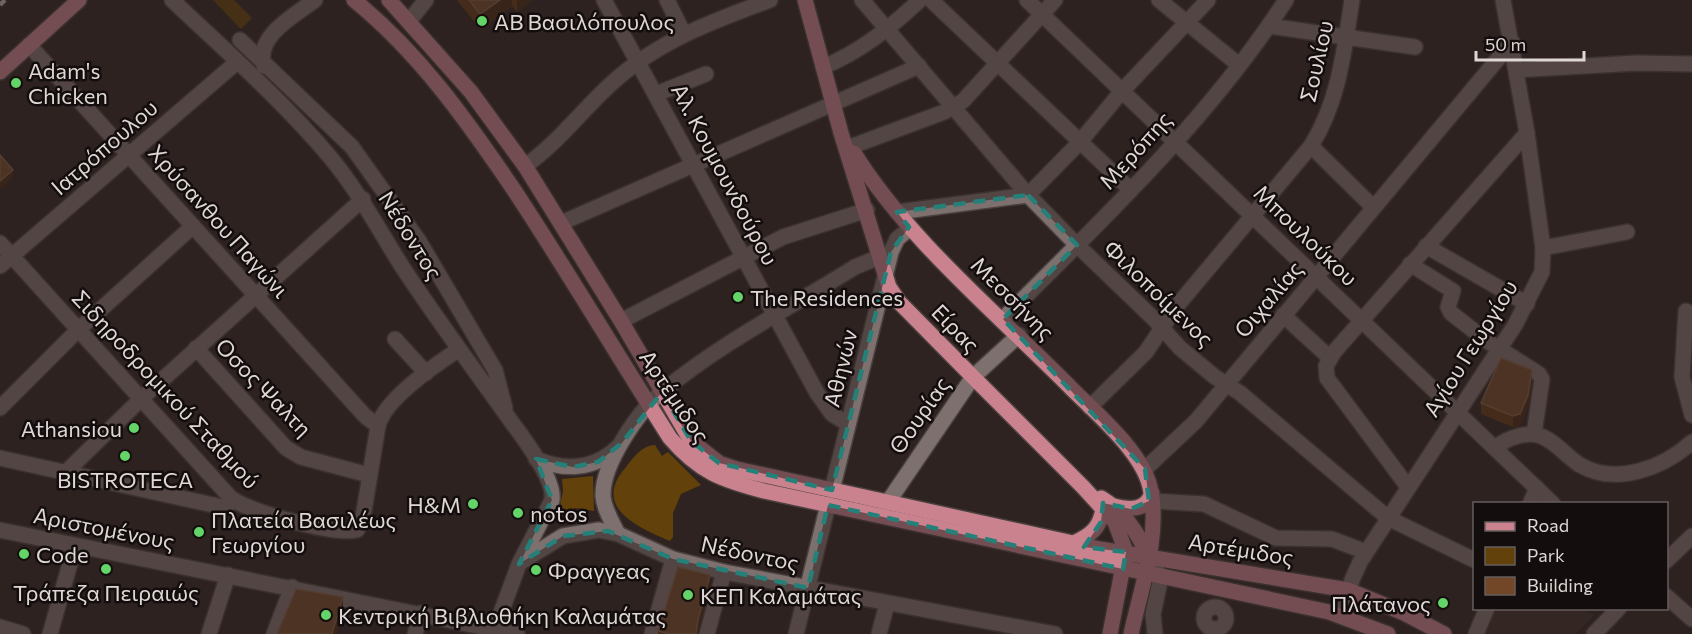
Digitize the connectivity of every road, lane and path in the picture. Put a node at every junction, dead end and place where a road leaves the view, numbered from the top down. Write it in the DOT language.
graph roads {
  1 [pos="79,0"];
  2 [pos="172,0"];
  3 [pos="315,0"];
  4 [pos="354,0"];
  5 [pos="389,0"];
  6 [pos="426,0"];
  7 [pos="605,0"];
  8 [pos="667,0"];
  9 [pos="770,0"];
  10 [pos="805,0"];
  11 [pos="862,0"];
  12 [pos="920,0"];
  13 [pos="931,0"];
  14 [pos="1027,0"];
  15 [pos="1055,0"];
  16 [pos="1159,0"];
  17 [pos="1208,0"];
  18 [pos="1267,0"];
  19 [pos="1352,0"];
  20 [pos="1503,0"];
  21 [pos="1283,5"];
  22 [pos="1042,14"];
  23 [pos="409,21"];
  24 [pos="1186,22"];
  25 [pos="1269,26"];
  26 [pos="887,29"];
  27 [pos="684,34"];
  28 [pos="1346,38"];
  29 [pos="240,40"];
  30 [pos="1512,42"];
  31 [pos="29,45"];
  32 [pos="1415,47"];
  33 [pos="262,60"];
  34 [pos="237,62"];
  35 [pos="638,62"];
  36 [pos="996,64"];
  37 [pos="1692,64"];
  38 [pos="1239,65"];
  39 [pos="919,66"];
  40 [pos="823,67"];
  41 [pos="1517,70"];
  42 [pos="0,72"];
  43 [pos="706,74"];
  44 [pos="1122,91"];
  45 [pos="656,94"];
  46 [pos="272,95"];
  47 [pos="833,104"];
  48 [pos="954,106"];
  49 [pos="841,133"];
  50 [pos="1527,133"];
  51 [pos="1175,140"];
  52 [pos="1079,143"];
  53 [pos="1311,146"];
  54 [pos="850,147"];
  55 [pos="129,155"];
  56 [pos="695,165"];
  57 [pos="525,166"];
  58 [pos="1131,190"];
  59 [pos="1028,195"];
  60 [pos="363,199"];
  61 [pos="1373,207"];
  62 [pos="867,210"];
  63 [pos="897,212"];
  64 [pos="1252,215"];
  65 [pos="561,223"];
  66 [pos="193,226"];
  67 [pos="910,228"];
  68 [pos="1627,232"];
  69 [pos="0,243"];
  70 [pos="1077,245"];
  71 [pos="1426,246"];
  72 [pos="1543,248"];
  73 [pos="744,256"];
  74 [pos="879,257"];
  75 [pos="6,261"];
  76 [pos="1410,264"];
  77 [pos="1316,277"];
  78 [pos="885,279"];
  79 [pos="255,295"];
  80 [pos="1527,304"];
  81 [pos="1283,315"];
  82 [pos="776,316"];
  83 [pos="1002,319"];
  84 [pos="1362,320"];
  85 [pos="621,321"];
  86 [pos="1688,321"];
  87 [pos="79,329"];
  88 [pos="1162,329"];
  89 [pos="1018,334"];
  90 [pos="395,339"];
  91 [pos="196,348"];
  92 [pos="458,350"];
  93 [pos="1499,350"];
  94 [pos="1330,358"];
  95 [pos="426,373"];
  96 [pos="973,377"];
  97 [pos="1226,384"];
  98 [pos="662,392"];
  99 [pos="142,398"];
  100 [pos="650,405"];
  101 [pos="1090,407"];
  102 [pos="0,408"];
  103 [pos="1457,413"];
  104 [pos="506,414"];
  105 [pos="1692,415"];
  106 [pos="848,424"];
  107 [pos="378,426"];
  108 [pos="1534,434"];
  109 [pos="622,443"];
  110 [pos="1692,443"];
  111 [pos="1495,448"];
  112 [pos="0,458"];
  113 [pos="536,459"];
  114 [pos="1145,469"];
  115 [pos="67,471"];
  116 [pos="369,475"];
  117 [pos="1408,487"];
  118 [pos="1537,488"];
  119 [pos="1152,497"];
  120 [pos="830,498"];
  121 [pos="888,502"];
  122 [pos="1531,502"];
  123 [pos="1551,502"];
  124 [pos="1108,507"];
  125 [pos="227,508"];
  126 [pos="1388,518"];
  127 [pos="0,530"];
  128 [pos="618,534"];
  129 [pos="1692,536"];
  130 [pos="1074,543"];
  131 [pos="75,546"];
  132 [pos="1126,552"];
  133 [pos="1366,552"];
  134 [pos="1148,556"];
  135 [pos="673,559"];
  136 [pos="1668,559"];
  137 [pos="1473,560"];
  138 [pos="519,564"];
  139 [pos="1123,569"];
  140 [pos="724,572"];
  141 [pos="1144,574"];
  142 [pos="228,575"];
  143 [pos="1161,577"];
  144 [pos="292,587"];
  145 [pos="808,588"];
  146 [pos="1348,590"];
  147 [pos="1668,598"];
  148 [pos="887,604"];
  149 [pos="1487,610"];
  150 [pos="1618,610"];
  151 [pos="421,613"];
  152 [pos="1342,616"];
  153 [pos="1692,619"];
  154 [pos="0,627"];
  155 [pos="998,629"];
  156 [pos="493,632"];
  157 [pos="23,634"];
  158 [pos="50,634"];
  159 [pos="209,634"];
  160 [pos="274,634"];
  161 [pos="415,634"];
  162 [pos="517,634"];
  163 [pos="652,634"];
  164 [pos="707,634"];
  165 [pos="796,634"];
  166 [pos="879,634"];
  167 [pos="1050,634"];
  168 [pos="1110,634"];
  169 [pos="1131,634"];
  170 [pos="1155,634"];
  171 [pos="1388,634"];
  172 [pos="1444,634"];
  173 [pos="1476,634"];
  174 [pos="1594,634"];
  1 -- 31 [label="main road"];
  2 -- 34 [label="street, Νέδοντος"];
  3 -- 33 [label="street"];
  4 -- 100 [label="main road, Αρτέμιδος"];
  5 -- 23 [label="main road, Αρτέμιδος"];
  6 -- 23 [label="street"];
  7 -- 35 [label="street, Αλ. Κουμουνδούρου"];
  8 -- 27 [label="street"];
  9 -- 27 [label="street"];
  10 -- 40 [label="main road"];
  11 -- 26 [label="street, Φιλοποίμενος"];
  12 -- 26 [label="street"];
  13 -- 36 [label="street"];
  14 -- 22 [label="street, Μπουλούκου"];
  15 -- 22 [label="street"];
  16 -- 24 [label="street"];
  17 -- 24 [label="street"];
  18 -- 21 [label="street"];
  19 -- 28 [label="street, Σουλίου"];
  20 -- 30 [label="street, Αγίου Γεωργίου"];
  21 -- 25 [label="street, Μερόπης"];
  22 -- 36 [label="street"];
  22 -- 44 [label="street, Μπουλούκου"];
  23 -- 57 [label="main road, Αρτέμιδος"];
  24 -- 38 [label="street"];
  24 -- 44 [label="street"];
  25 -- 28 [label="street"];
  25 -- 38 [label="street, Μερόπης"];
  26 -- 39 [label="street, Φιλοποίμενος"];
  26 -- 40 [label="street"];
  27 -- 35 [label="street"];
  28 -- 32 [label="street"];
  28 -- 53 [label="street, Σουλίου"];
  29 -- 33 [label="street"];
  30 -- 41 [label="street, Αγίου Γεωργίου"];
  30 -- 61 [label="street, Οιχαλίας"];
  31 -- 42 [label="main road"];
  31 -- 55 [label="street, Χρύσανθου Παγώνι"];
  33 -- 46 [label="street"];
  33 -- 104 [label="street"];
  34 -- 46 [label="street, Νέδοντος"];
  34 -- 55 [label="street, Ιατρόπουλου"];
  35 -- 45 [label="street, Αλ. Κουμουνδούρου"];
  35 -- 57 [label="street"];
  36 -- 48 [label="street"];
  36 -- 52 [label="street"];
  37 -- 41 [label="street"];
  38 -- 51 [label="street, Μερόπης"];
  39 -- 47 [label="street"];
  39 -- 48 [label="street, Φιλοποίμενος"];
  40 -- 47 [label="main road"];
  41 -- 50 [label="street, Αγίου Γεωργίου"];
  43 -- 45 [label="street"];
  44 -- 51 [label="street, Μπουλούκου"];
  44 -- 52 [label="street"];
  45 -- 56 [label="street, Αλ. Κουμουνδούρου"];
  46 -- 60 [label="street, Νέδοντος"];
  47 -- 49 [label="main road"];
  47 -- 56 [label="street"];
  48 -- 54 [label="street"];
  48 -- 59 [label="street, Φιλοποίμενος"];
  49 -- 54 [label="main road, Μεσσήνης"];
  49 -- 62 [label="main road, Είρας"];
  50 -- 71 [label="street"];
  50 -- 72 [label="street, Αγίου Γεωργίου"];
  51 -- 58 [label="street, Μερόπης"];
  51 -- 64 [label="street, Μπουλούκου"];
  52 -- 58 [label="street"];
  52 -- 59 [label="street"];
  53 -- 61 [label="street"];
  53 -- 64 [label="street, Σουλίου"];
  54 -- 63 [label="main road, Μεσσήνης"];
  55 -- 66 [label="street, Χρύσανθου Παγώνι"];
  55 -- 75 [label="street, Ιατρόπουλου"];
  56 -- 65 [label="street"];
  56 -- 73 [label="street, Αλ. Κουμουνδούρου"];
  57 -- 65 [label="main road, Αρτέμιδος"];
  58 -- 70 [label="street, Μερόπης"];
  59 -- 63 [label="street"];
  59 -- 70 [label="street, Φιλοποίμενος"];
  60 -- 79 [label="street"];
  60 -- 92 [label="street, Νέδοντος"];
  61 -- 77 [label="street, Οιχαλίας"];
  62 -- 73 [label="street"];
  62 -- 74 [label="main road, Είρας"];
  63 -- 67 [label="main road, Μεσσήνης"];
  64 -- 77 [label="street, Μπουλούκου"];
  64 -- 88 [label="street, Σουλίου"];
  65 -- 85 [label="main road, Αρτέμιδος"];
  66 -- 79 [label="street, Χρύσανθου Παγώνι"];
  66 -- 87 [label="street"];
  67 -- 78 [label="street, Αθηνών"];
  67 -- 83 [label="main road, Μεσσήνης"];
  68 -- 72 [label="street"];
  69 -- 75 [label="street, Σιδηροδρομικού Σταθμού"];
  70 -- 83 [label="street, Μερόπης"];
  70 -- 88 [label="street, Φιλοποίμενος"];
  71 -- 76 [label="street"];
  71 -- 80 [label="street"];
  72 -- 80 [label="street, Αγίου Γεωργίου"];
  73 -- 82 [label="street, Αλ. Κουμουνδούρου"];
  73 -- 85 [label="street"];
  74 -- 78 [label="main road, Είρας"];
  74 -- 82 [label="street"];
  75 -- 87 [label="street, Σιδηροδρομικού Σταθμού"];
  76 -- 84 [label="street"];
  76 -- 93 [label="street"];
  77 -- 81 [label="street, Οιχαλίας"];
  77 -- 84 [label="street, Μπουλούκου"];
  78 -- 96 [label="main road, Είρας"];
  78 -- 106 [label="street, Αθηνών"];
  79 -- 91 [label="street"];
  79 -- 107 [label="street, Χρύσανθου Παγώνι"];
  80 -- 93 [label="street, Αγίου Γεωργίου"];
  81 -- 94 [label="street"];
  81 -- 97 [label="street, Οιχαλίας"];
  82 -- 98 [label="street"];
  82 -- 106 [label="street, Αλ. Κουμουνδούρου"];
  83 -- 89 [label="main road, Μεσσήνης"];
  84 -- 94 [label="street"];
  84 -- 103 [label="street, Μπουλούκου"];
  85 -- 98 [label="main road, Αρτέμιδος"];
  86 -- 105 [label="street"];
  87 -- 99 [label="street, Σιδηροδρομικού Σταθμού"];
  87 -- 102 [label="street"];
  88 -- 97 [label="street, Φιλοποίμενος"];
  88 -- 101 [label="street, Σουλίου"];
  89 -- 96 [label="street, Θουρίας"];
  89 -- 101 [label="main road, Μεσσήνης"];
  90 -- 95 [label="street"];
  91 -- 99 [label="street"];
  91 -- 116 [label="street, Οσος Ψαλτη"];
  92 -- 95 [label="street"];
  92 -- 104 [label="street, Νέδοντος"];
  93 -- 103 [label="street, Αγίου Γεωργίου"];
  93 -- 108 [label="street"];
  94 -- 117 [label="street"];
  95 -- 107 [label="street"];
  96 -- 121 [label="street, Θουρίας"];
  96 -- 124 [label="main road, Είρας"];
  97 -- 114 [label="street, Οιχαλίας"];
  97 -- 126 [label="street, Φιλοποίμενος"];
  98 -- 100 [label="street"];
  98 -- 120 [label="main road, Αρτέμιδος"];
  99 -- 115 [label="street"];
  99 -- 116 [label="street, Σιδηροδρομικού Σταθμού"];
  100 -- 109 [label="street"];
  100 -- 120 [label="main road, Αρτέμιδος"];
  101 -- 114 [label="main road, Μεσσήνης"];
  103 -- 111 [label="street, Μπουλούκου"];
  103 -- 117 [label="street, Αγίου Γεωργίου"];
  104 -- 113 [label="street, Νέδοντος"];
  106 -- 120 [label="street, Αθηνών"];
  107 -- 116 [label="street"];
  108 -- 110 [label="street"];
  108 -- 111 [label="street"];
  109 -- 113 [label="street"];
  109 -- 128 [label="street"];
  111 -- 118 [label="street, Μπουλούκου"];
  112 -- 115 [label="street"];
  113 -- 138 [label="street, Νέδοντος"];
  114 -- 119 [label="main road, Μεσσήνης"];
  115 -- 125 [label="street"];
  117 -- 126 [label="street, Αγίου Γεωργίου"];
  118 -- 122 [label="street"];
  118 -- 123 [label="street, Μπουλούκου"];
  119 -- 124 [label="main road"];
  119 -- 133 [label="street"];
  119 -- 134 [label="main road, Μεσσήνης"];
  120 -- 121 [label="main road, Αρτέμιδος"];
  120 -- 139 [label="main road, Αρτέμιδος"];
  120 -- 145 [label="street, Αθηνών"];
  121 -- 130 [label="main road, Αρτέμιδος"];
  124 -- 130 [label="main road"];
  124 -- 132 [label="main road, Είρας"];
  124 -- 134 [label="main road"];
  126 -- 133 [label="street, Αγίου Γεωργίου"];
  126 -- 137 [label="street, Φιλοποίμενος"];
  127 -- 131 [label="street, Αριστομένους"];
  128 -- 135 [label="street, Νέδοντος"];
  128 -- 138 [label="street, Νέδοντος"];
  129 -- 136 [label="street"];
  130 -- 132 [label="main road, Αρτέμιδος"];
  131 -- 142 [label="street, Αριστομένους"];
  131 -- 158 [label="street"];
  132 -- 134 [label="main road, Αρτέμιδος"];
  132 -- 139 [label="main road"];
  133 -- 146 [label="street, Αγίου Γεωργίου"];
  134 -- 141 [label="main road, Μεσσήνης"];
  134 -- 143 [label="street"];
  134 -- 146 [label="main road, Αρτέμιδος"];
  135 -- 140 [label="street, Νέδοντος"];
  135 -- 163 [label="street"];
  138 -- 156 [label="street, Νέδοντος"];
  139 -- 141 [label="main road, Αρτέμιδος"];
  139 -- 168 [label="main road"];
  140 -- 145 [label="street, Νέδοντος"];
  140 -- 164 [label="street"];
  141 -- 143 [label="main road, Αρτέμιδος"];
  141 -- 169 [label="main road, Μεσσήνης"];
  142 -- 144 [label="street, Αριστομένους"];
  142 -- 159 [label="street"];
  143 -- 152 [label="main road, Αρτέμιδος"];
  143 -- 170 [label="street"];
  144 -- 151 [label="street, Αριστομένους"];
  144 -- 160 [label="street"];
  145 -- 148 [label="street, Νέδοντος"];
  145 -- 165 [label="street, Αθηνών"];
  146 -- 152 [label="street"];
  146 -- 172 [label="main road, Αρτέμιδος"];
  147 -- 153 [label="street"];
  148 -- 155 [label="street, Νέδοντος"];
  148 -- 166 [label="street"];
  149 -- 173 [label="street"];
  150 -- 174 [label="street"];
  151 -- 156 [label="street, Αριστομένους"];
  151 -- 161 [label="street"];
  152 -- 171 [label="main road, Αρτέμιδος"];
  154 -- 157 [label="street"];
  155 -- 167 [label="street, Νέδοντος"];
  156 -- 162 [label="street, Αριστομένους"];
}
